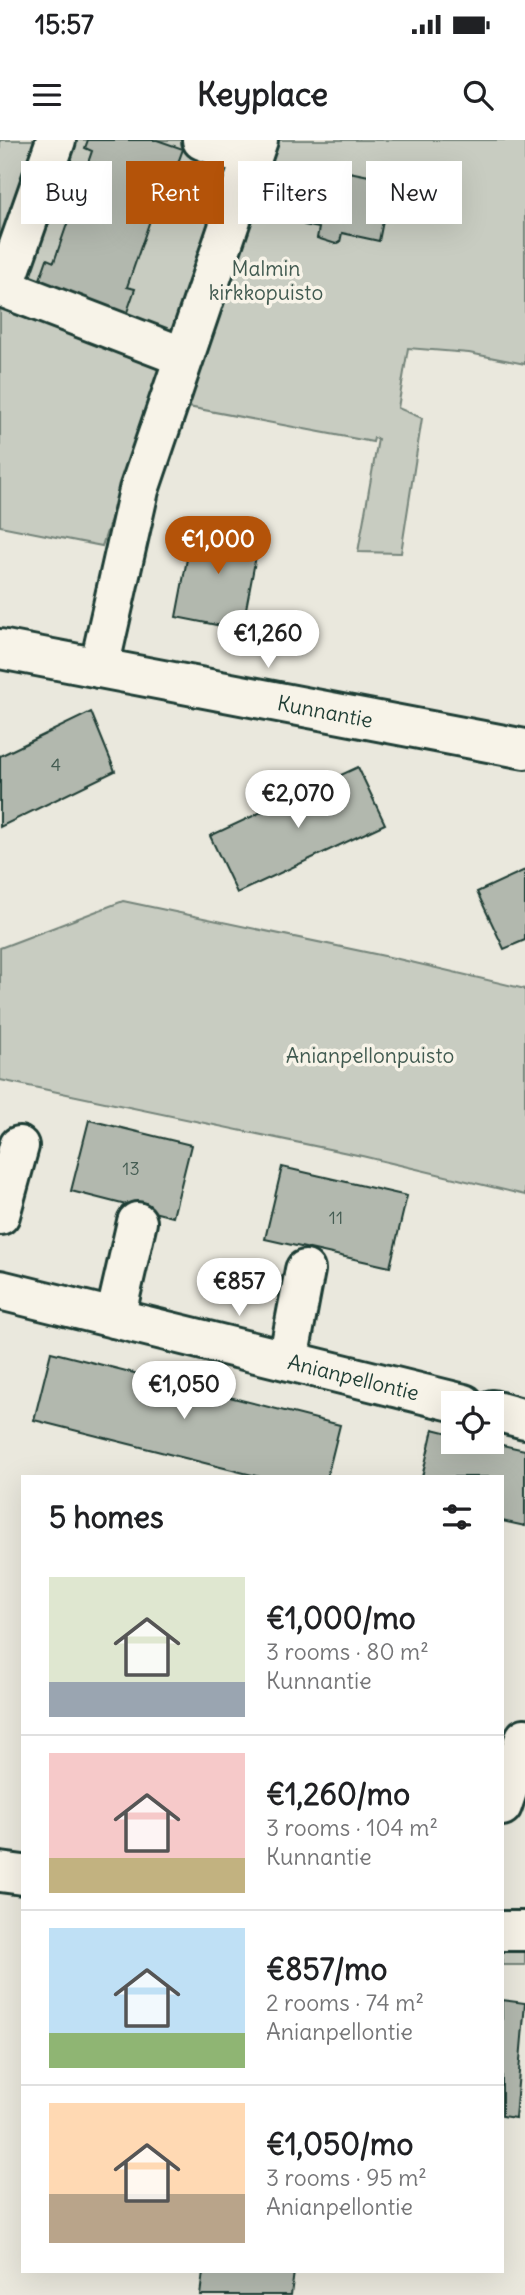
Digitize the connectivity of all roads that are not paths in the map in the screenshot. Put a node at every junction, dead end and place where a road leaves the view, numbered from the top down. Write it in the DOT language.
graph roads {
  1 [pos="56,140"];
  2 [pos="202,140"];
  3 [pos="255,150"];
  4 [pos="184,357"];
  5 [pos="0,649"];
  6 [pos="99,668"];
  7 [pos="525,749"];
  8 [pos="19,1146"];
  9 [pos="0,1215"];
  10 [pos="137,1222"];
  11 [pos="306,1270"];
  12 [pos="0,1290"];
  13 [pos="115,1318"];
  14 [pos="288,1360"];
  15 [pos="441,1398"];
  16 [pos="504,1413"];
  17 [pos="525,1419"];
  18 [pos="525,1738"];
  19 [pos="504,1800"];
  20 [pos="0,1872"];
  21 [pos="21,1875"];
  22 [pos="504,1931"];
  23 [pos="525,1931"];
  1 -- 4 [label="street"];
  2 -- 3 [label="street"];
  3 -- 4 [label="street"];
  4 -- 6 [label="street"];
  5 -- 6 [label="street, Kunnantie"];
  6 -- 7 [label="street, Kunnantie"];
  8 -- 9 [label="street"];
  10 -- 13 [label="street"];
  11 -- 14 [label="street"];
  12 -- 13 [label="street, Anianpellontie"];
  13 -- 14 [label="street, Anianpellontie"];
  14 -- 15 [label="street, Anianpellontie"];
  16 -- 17 [label="street"];
  18 -- 19 [label="street"];
  20 -- 21 [label="street"];
  22 -- 23 [label="street"];
}
